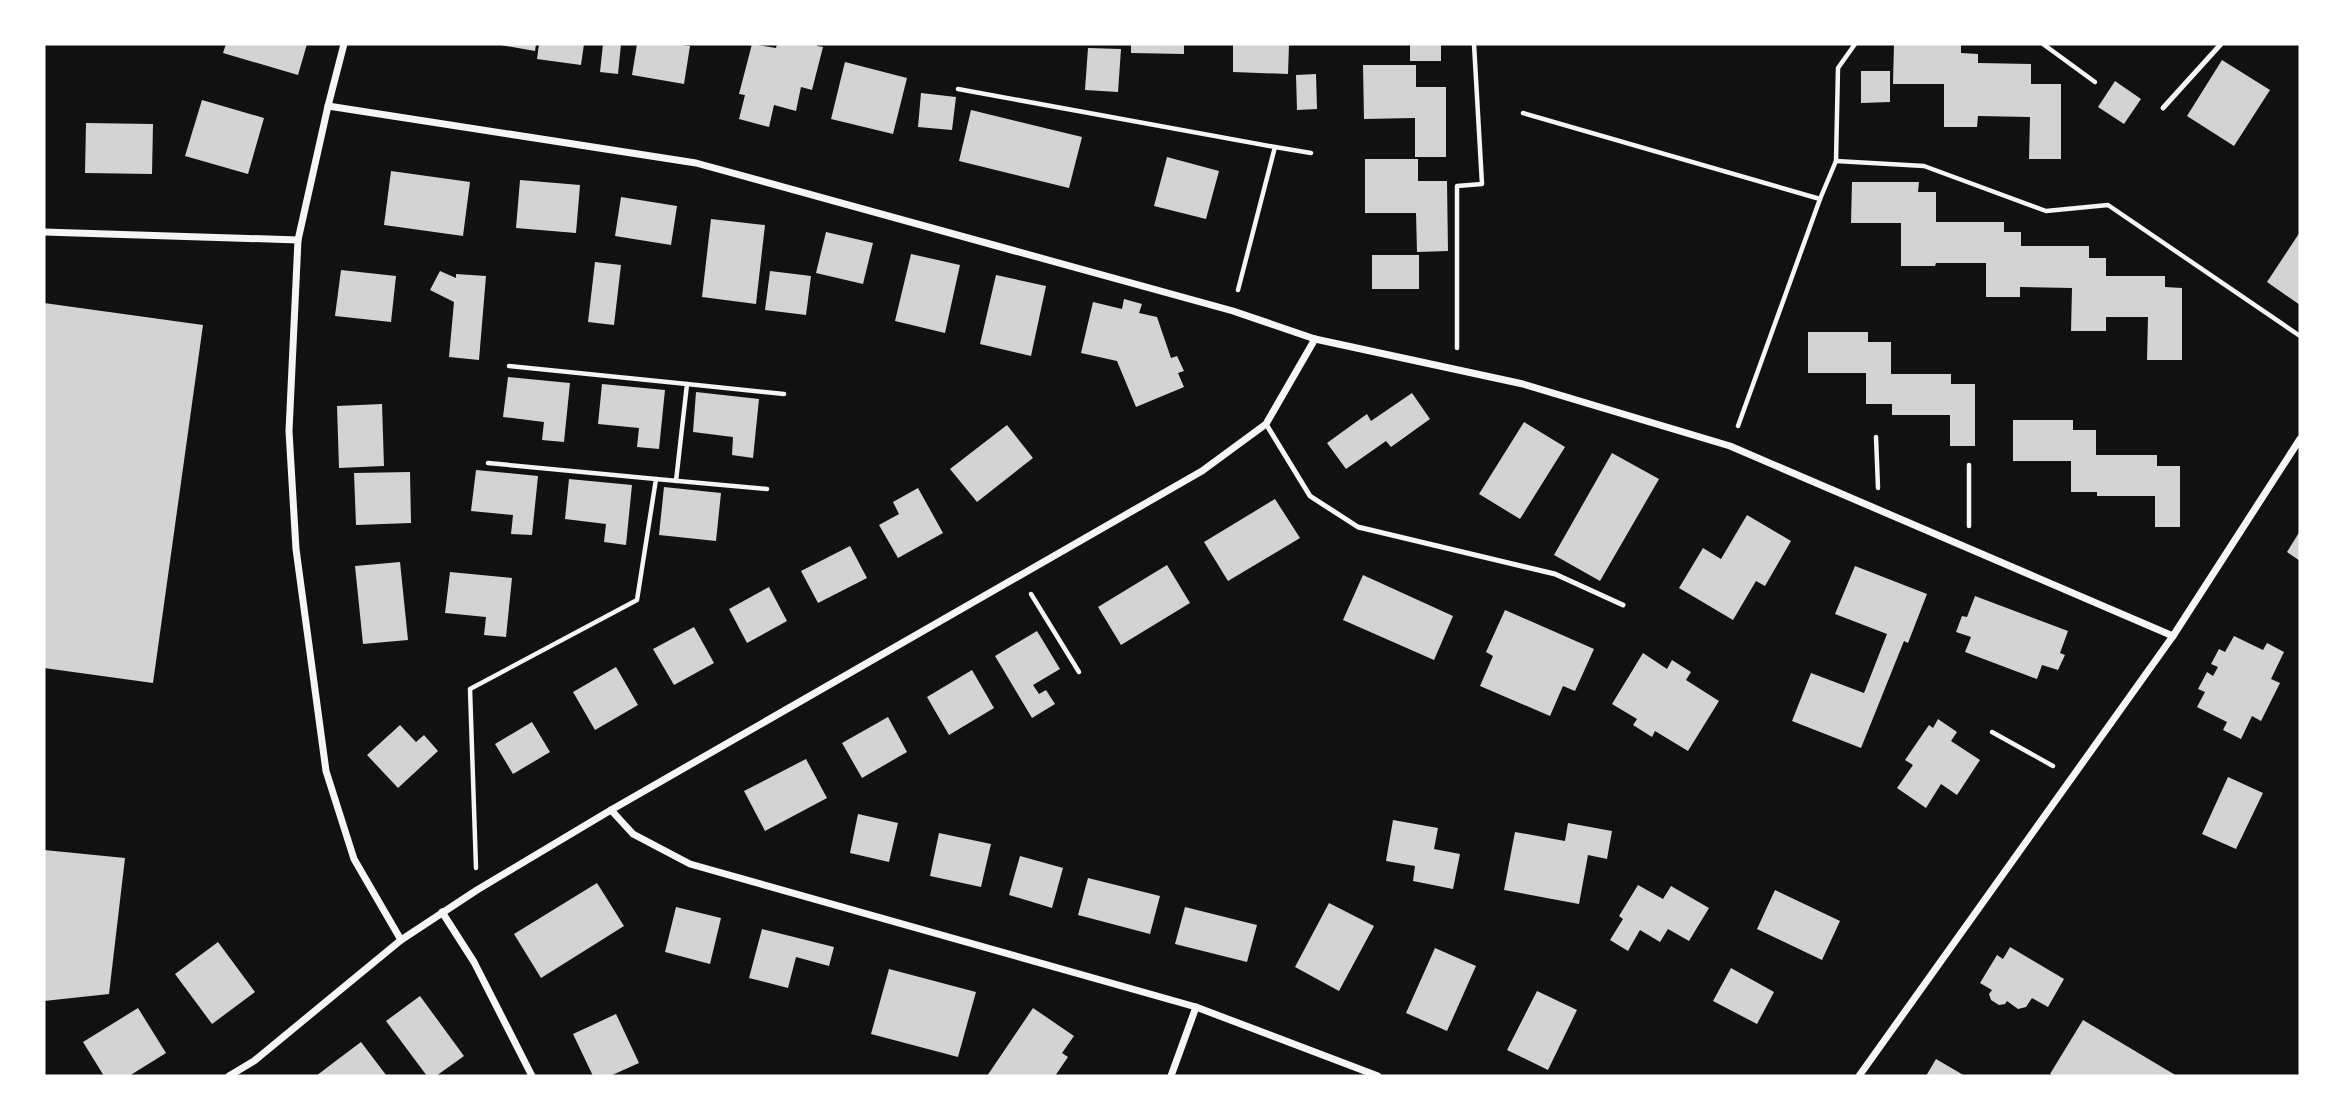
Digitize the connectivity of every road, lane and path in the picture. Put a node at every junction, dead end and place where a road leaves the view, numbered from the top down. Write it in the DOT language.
graph roads {
  1 [pos="344,44"];
  2 [pos="1474,44"];
  3 [pos="1855,44"];
  4 [pos="2043,44"];
  5 [pos="2221,44"];
  6 [pos="2095,82"];
  7 [pos="958,89"];
  8 [pos="328,106"];
  9 [pos="2163,108"];
  10 [pos="1523,113"];
  11 [pos="1275,147"];
  12 [pos="1311,153"];
  13 [pos="1836,161"];
  14 [pos="1820,199"];
  15 [pos="44,232"];
  16 [pos="298,240"];
  17 [pos="1233,311"];
  18 [pos="2300,336"];
  19 [pos="1315,339"];
  20 [pos="509,366"];
  21 [pos="1457,370"];
  22 [pos="687,384"];
  23 [pos="784,394"];
  24 [pos="1266,424"];
  25 [pos="1876,438"];
  26 [pos="2300,439"];
  27 [pos="1730,446"];
  28 [pos="488,463"];
  29 [pos="1969,465"];
  30 [pos="656,479"];
  31 [pos="677,481"];
  32 [pos="767,489"];
  33 [pos="1879,510"];
  34 [pos="1969,548"];
  35 [pos="1020,575"];
  36 [pos="1623,605"];
  37 [pos="2173,636"];
  38 [pos="1079,672"];
  39 [pos="1992,732"];
  40 [pos="2073,776"];
  41 [pos="611,810"];
  42 [pos="477,890"];
  43 [pos="442,912"];
  44 [pos="401,940"];
  45 [pos="1196,1007"];
  46 [pos="229,1076"];
  47 [pos="532,1076"];
  48 [pos="1171,1076"];
  49 [pos="1378,1076"];
  50 [pos="1859,1076"];
  1 -- 8 [label="street"];
  2 -- 21 [label="path"];
  3 -- 13 [label="path"];
  4 -- 6 [label="path"];
  5 -- 9 [label="lane"];
  7 -- 11 [label="path"];
  8 -- 16 [label="street"];
  8 -- 17 [label="street"];
  10 -- 14 [label="path"];
  11 -- 12 [label="path"];
  11 -- 17 [label="path"];
  13 -- 14 [label="path"];
  13 -- 18 [label="path"];
  14 -- 27 [label="path"];
  15 -- 16 [label="street"];
  16 -- 44 [label="street"];
  17 -- 19 [label="street"];
  19 -- 21 [label="street"];
  19 -- 24 [label="street"];
  20 -- 22 [label="path"];
  21 -- 27 [label="street"];
  22 -- 23 [label="path"];
  22 -- 31 [label="path"];
  24 -- 35 [label="street"];
  24 -- 36 [label="lane"];
  25 -- 33 [label="path"];
  26 -- 37 [label="street"];
  27 -- 33 [label="street"];
  28 -- 30 [label="path"];
  29 -- 34 [label="path"];
  30 -- 31 [label="path"];
  30 -- 42 [label="path"];
  31 -- 32 [label="path"];
  33 -- 34 [label="street"];
  34 -- 37 [label="street"];
  35 -- 38 [label="path"];
  35 -- 41 [label="street"];
  37 -- 40 [label="street"];
  39 -- 40 [label="path"];
  40 -- 50 [label="street"];
  41 -- 42 [label="street"];
  41 -- 45 [label="street"];
  42 -- 43 [label="street"];
  43 -- 44 [label="street"];
  43 -- 47 [label="street"];
  44 -- 46 [label="street"];
  45 -- 48 [label="street"];
  45 -- 49 [label="street"];
}
